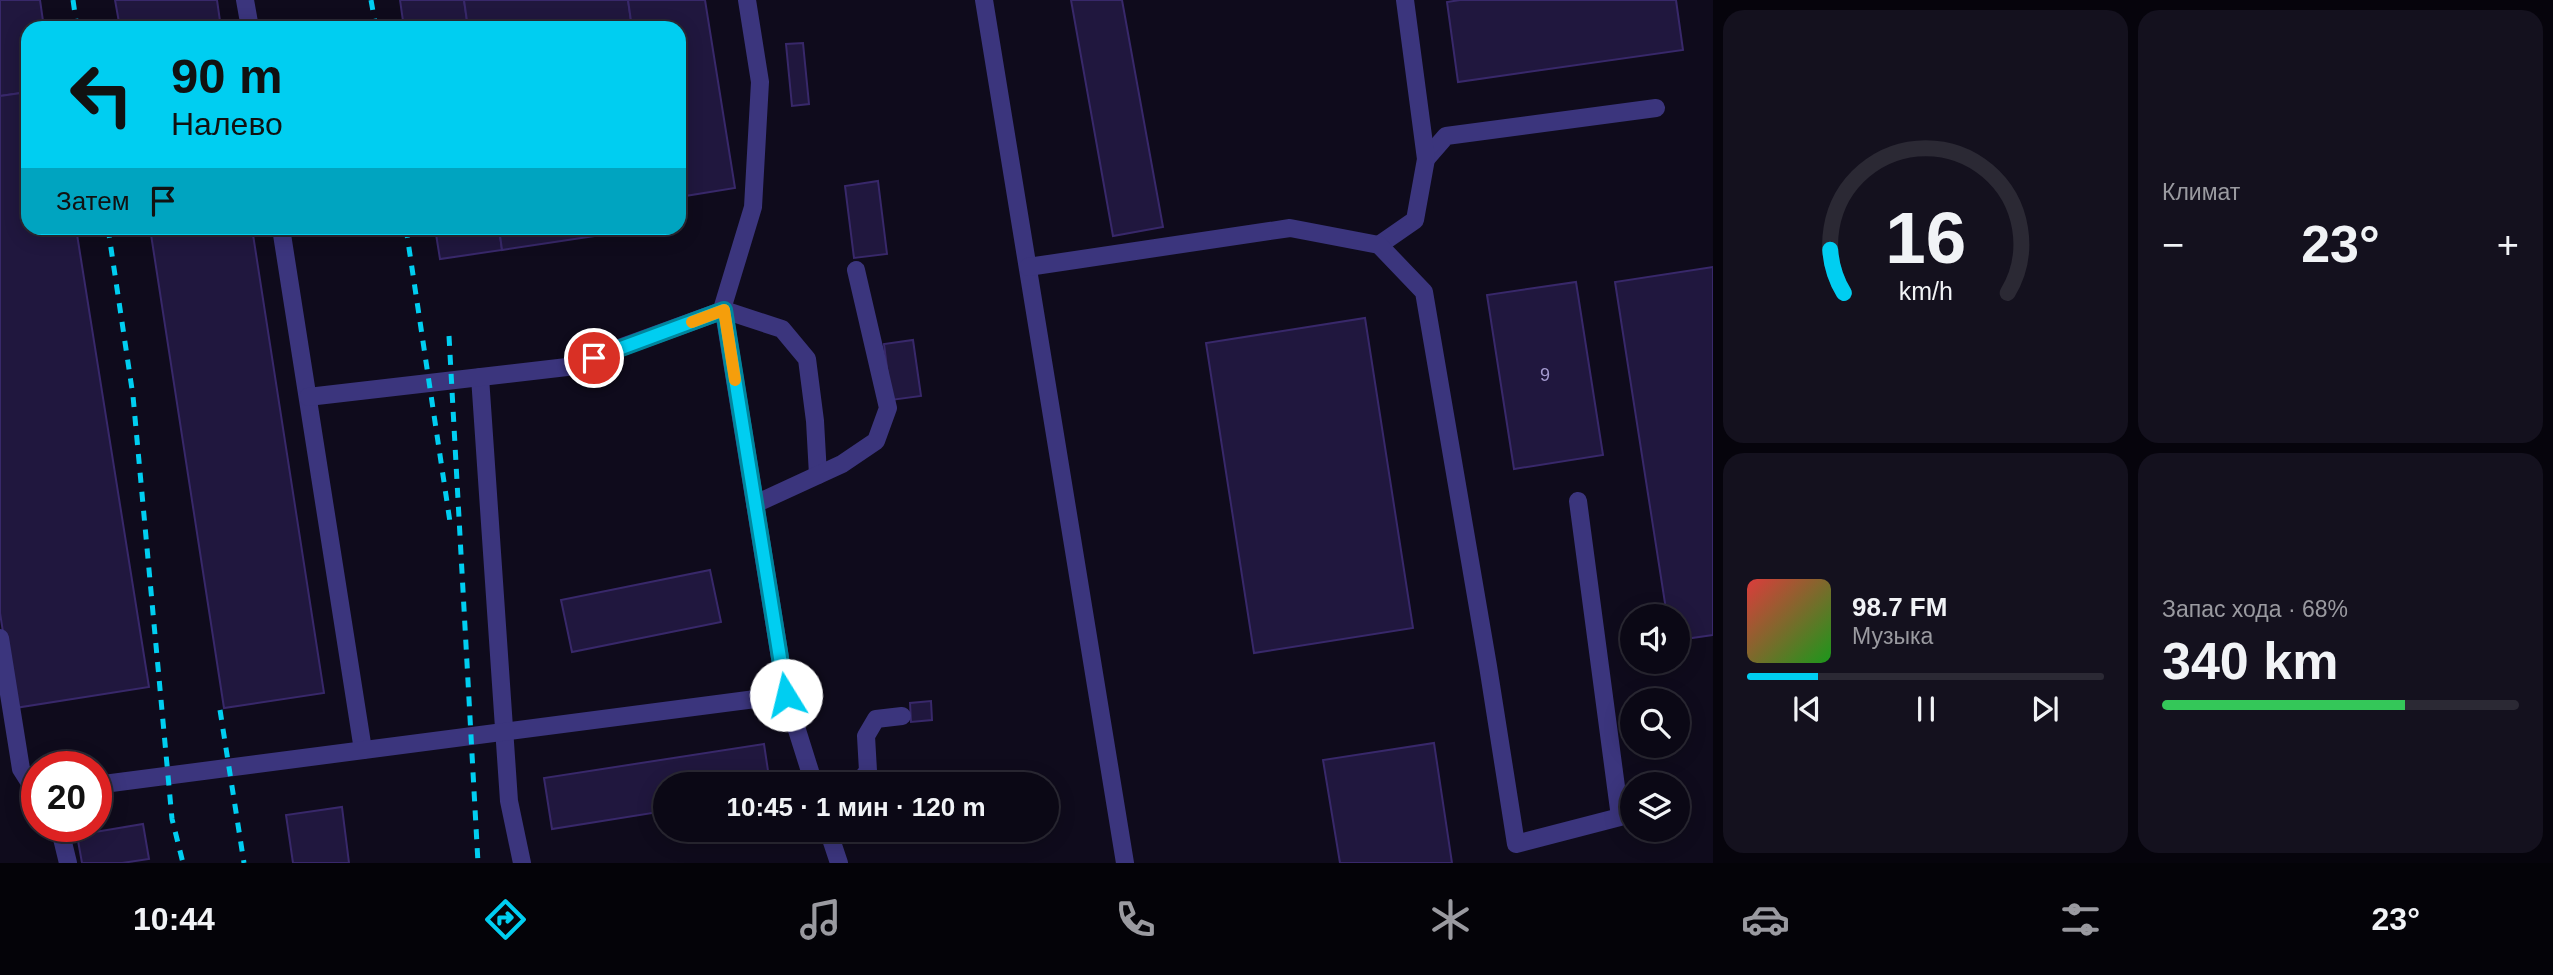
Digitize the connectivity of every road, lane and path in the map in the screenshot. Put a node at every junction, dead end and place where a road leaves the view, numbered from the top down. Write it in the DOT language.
graph roads {
  1 [pos="245,0"];
  2 [pos="748,0"];
  3 [pos="984,0"];
  4 [pos="1405,0"];
  5 [pos="249,21"];
  6 [pos="1656,108"];
  7 [pos="1426,159"];
  8 [pos="282,235"];
  9 [pos="1379,245"];
  10 [pos="1028,267"];
  11 [pos="856,270"];
  12 [pos="724,310"];
  13 [pos="480,377"];
  14 [pos="308,397"];
  15 [pos="818,475"];
  16 [pos="1578,500"];
  17 [pos="755,504"];
  18 [pos="0,638"];
  19 [pos="786,695"];
  20 [pos="902,716"];
  21 [pos="504,732"];
  22 [pos="363,750"];
  23 [pos="21,769"];
  24 [pos="810,772"];
  25 [pos="867,772"];
  26 [pos="112,783"];
  27 [pos="63,842"];
  28 [pos="832,842"];
  29 [pos="68,863"];
  30 [pos="522,863"];
  31 [pos="839,863"];
  32 [pos="1125,863"];
  1 -- 5 [label="street"];
  2 -- 12 [label="street"];
  3 -- 10 [label="street"];
  4 -- 7 [label="street"];
  6 -- 7 [label="street"];
  7 -- 9 [label="street"];
  8 -- 14 [label="street"];
  9 -- 10 [label="street"];
  9 -- 16 [label="street"];
  10 -- 32 [label="street"];
  11 -- 15 [label="street"];
  12 -- 13 [label="street"];
  12 -- 15 [label="street"];
  12 -- 17 [label="street"];
  13 -- 14 [label="street"];
  13 -- 21 [label="street"];
  14 -- 22 [label="street"];
  15 -- 17 [label="street"];
  17 -- 19 [label="street"];
  18 -- 23 [label="street"];
  19 -- 21 [label="street"];
  19 -- 24 [label="street"];
  20 -- 25 [label="street"];
  21 -- 22 [label="street"];
  21 -- 30 [label="street"];
  22 -- 26 [label="street"];
  27 -- 29 [label="street"];
  28 -- 31 [label="street"];
}
